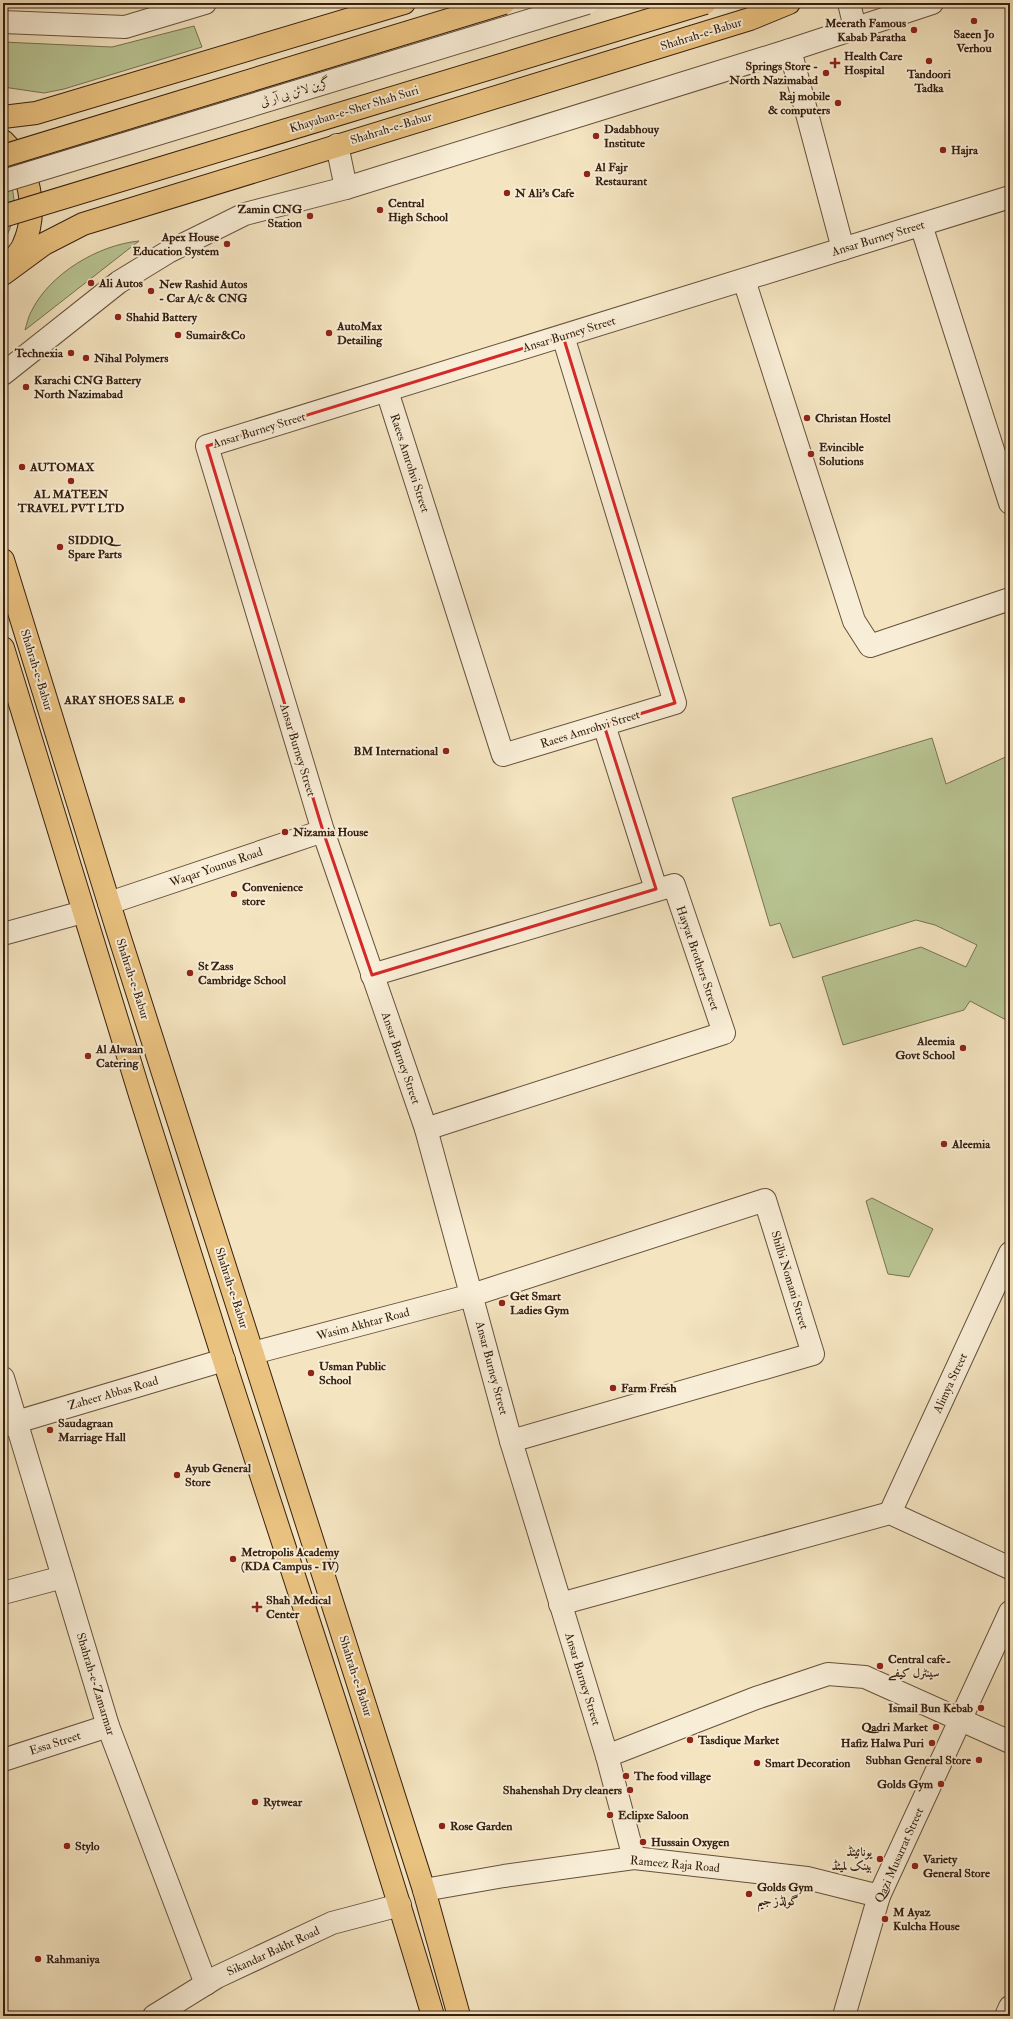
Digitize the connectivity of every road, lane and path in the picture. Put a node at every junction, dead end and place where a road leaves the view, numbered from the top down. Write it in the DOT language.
graph roads {
  1 [pos="205,3"];
  2 [pos="404,3"];
  3 [pos="504,3"];
  4 [pos="587,3"];
  5 [pos="705,3"];
  6 [pos="789,3"];
  7 [pos="849,3"];
  8 [pos="932,3"];
  9 [pos="3,22"];
  10 [pos="855,28"];
  11 [pos="790,50"];
  12 [pos="3,117"];
  13 [pos="3,141"];
  14 [pos="337,145"];
  15 [pos="3,156"];
  16 [pos="3,181"];
  17 [pos="346,188"];
  18 [pos="1010,197"];
  19 [pos="3,216"];
  20 [pos="921,225"];
  21 [pos="843,250"];
  22 [pos="3,273"];
  23 [pos="744,280"];
  24 [pos="563,336"];
  25 [pos="3,374"];
  26 [pos="387,391"];
  27 [pos="1010,503"];
  28 [pos="3,560"];
  29 [pos="1010,599"];
  30 [pos="3,648"];
  31 [pos="604,725"];
  32 [pos="323,832"];
  33 [pos="656,889"];
  34 [pos="110,903"];
  35 [pos="83,912"];
  36 [pos="3,934"];
  37 [pos="372,976"];
  38 [pos="426,1129"];
  39 [pos="1010,1253"];
  40 [pos="232,1288"];
  41 [pos="203,1295"];
  42 [pos="472,1295"];
  43 [pos="253,1353"];
  44 [pos="224,1360"];
  45 [pos="3,1378"];
  46 [pos="9,1423"];
  47 [pos="511,1441"];
  48 [pos="890,1513"];
  49 [pos="1010,1568"];
  50 [pos="63,1577"];
  51 [pos="3,1593"];
  52 [pos="560,1604"];
  53 [pos="1010,1612"];
  54 [pos="960,1719"];
  55 [pos="108,1726"];
  56 [pos="1010,1742"];
  57 [pos="607,1756"];
  58 [pos="3,1760"];
  59 [pos="634,1858"];
  60 [pos="424,1890"];
  61 [pos="879,1896"];
  62 [pos="400,1905"];
  63 [pos="206,1984"];
  64 [pos="1010,2007"];
  65 [pos="154,2016"];
  66 [pos="433,2016"];
  67 [pos="459,2016"];
  68 [pos="844,2016"];
  69 [pos="1006,2016"];
  1 -- 9 [label="street"];
  2 -- 12 [label="main road"];
  3 -- 15 [label="main road, bridge"];
  4 -- 16 [label="street, گرین لائن بی آر ٹی, bridge"];
  5 -- 19 [label="main road, Khayaban-e-Sher Shah Suri, bridge"];
  6 -- 14 [label="main road, Shahrah-e-Babur"];
  7 -- 10 [label="street"];
  8 -- 10 [label="street"];
  10 -- 11 [label="street"];
  11 -- 17 [label="street"];
  11 -- 21 [label="street"];
  13 -- 22 [label="main road"];
  14 -- 17 [label="street"];
  14 -- 22 [label="main road, Shahrah-e-Babur"];
  17 -- 25 [label="street"];
  18 -- 20 [label="street, Ansar Burney Street"];
  20 -- 21 [label="street, Ansar Burney Street"];
  20 -- 27 [label="street"];
  21 -- 23 [label="street, Ansar Burney Street"];
  23 -- 24 [label="street, Ansar Burney Street"];
  23 -- 29 [label="street"];
  24 -- 26 [label="street, Ansar Burney Street"];
  24 -- 31 [label="street, Raees Amrohvi Street"];
  26 -- 31 [label="street, Raees Amrohvi Street"];
  26 -- 32 [label="street, Ansar Burney Street"];
  28 -- 34 [label="main road, Shahrah-e-Babur"];
  30 -- 35 [label="main road"];
  31 -- 33 [label="street"];
  32 -- 34 [label="street, Waqar Younus Road"];
  32 -- 37 [label="street, Ansar Burney Street"];
  33 -- 37 [label="street, Hayyat Brothers Street"];
  33 -- 38 [label="street, Hayyat Brothers Street"];
  34 -- 40 [label="main road, Shahrah-e-Babur"];
  35 -- 36 [label="street"];
  35 -- 41 [label="main road"];
  37 -- 38 [label="street, Ansar Burney Street"];
  38 -- 42 [label="street, Ansar Burney Street"];
  39 -- 48 [label="street, Alimya Street"];
  40 -- 41 [label="main road"];
  40 -- 43 [label="main road, Shahrah-e-Babur"];
  41 -- 44 [label="main road"];
  42 -- 43 [label="street, Wasim Akhtar Road"];
  42 -- 47 [label="street, Ansar Burney Street"];
  42 -- 47 [label="street, Shilbi Nomani Street"];
  43 -- 60 [label="main road, Shahrah-e-Babur"];
  44 -- 46 [label="street, Zaheer Abbas Road"];
  44 -- 62 [label="main road"];
  45 -- 46 [label="street, Shahrah-e-Zamarmar"];
  46 -- 50 [label="street, Shahrah-e-Zamarmar"];
  47 -- 52 [label="street, Ansar Burney Street"];
  48 -- 49 [label="street"];
  48 -- 52 [label="street"];
  50 -- 51 [label="street"];
  50 -- 55 [label="street, Shahrah-e-Zamarmar"];
  52 -- 57 [label="street, Ansar Burney Street"];
  53 -- 54 [label="street, Qazi Musarrat Street"];
  54 -- 56 [label="street"];
  54 -- 57 [label="street"];
  54 -- 61 [label="street, Qazi Musarrat Street"];
  55 -- 58 [label="street, Essa Street"];
  55 -- 63 [label="street, Shahrah-e-Zamarmar"];
  57 -- 59 [label="street, Ansar Burney Street"];
  59 -- 60 [label="street, Rameez Raja Road"];
  59 -- 61 [label="street, Rameez Raja Road"];
  60 -- 67 [label="main road, Shahrah-e-Babur"];
  61 -- 68 [label="street, Qazi Musarrat Street"];
  62 -- 63 [label="street, Sikandar Bakht Road"];
  62 -- 66 [label="main road"];
  63 -- 65 [label="street, Sikandar Bakht Road"];
  64 -- 69 [label="street"];
}
